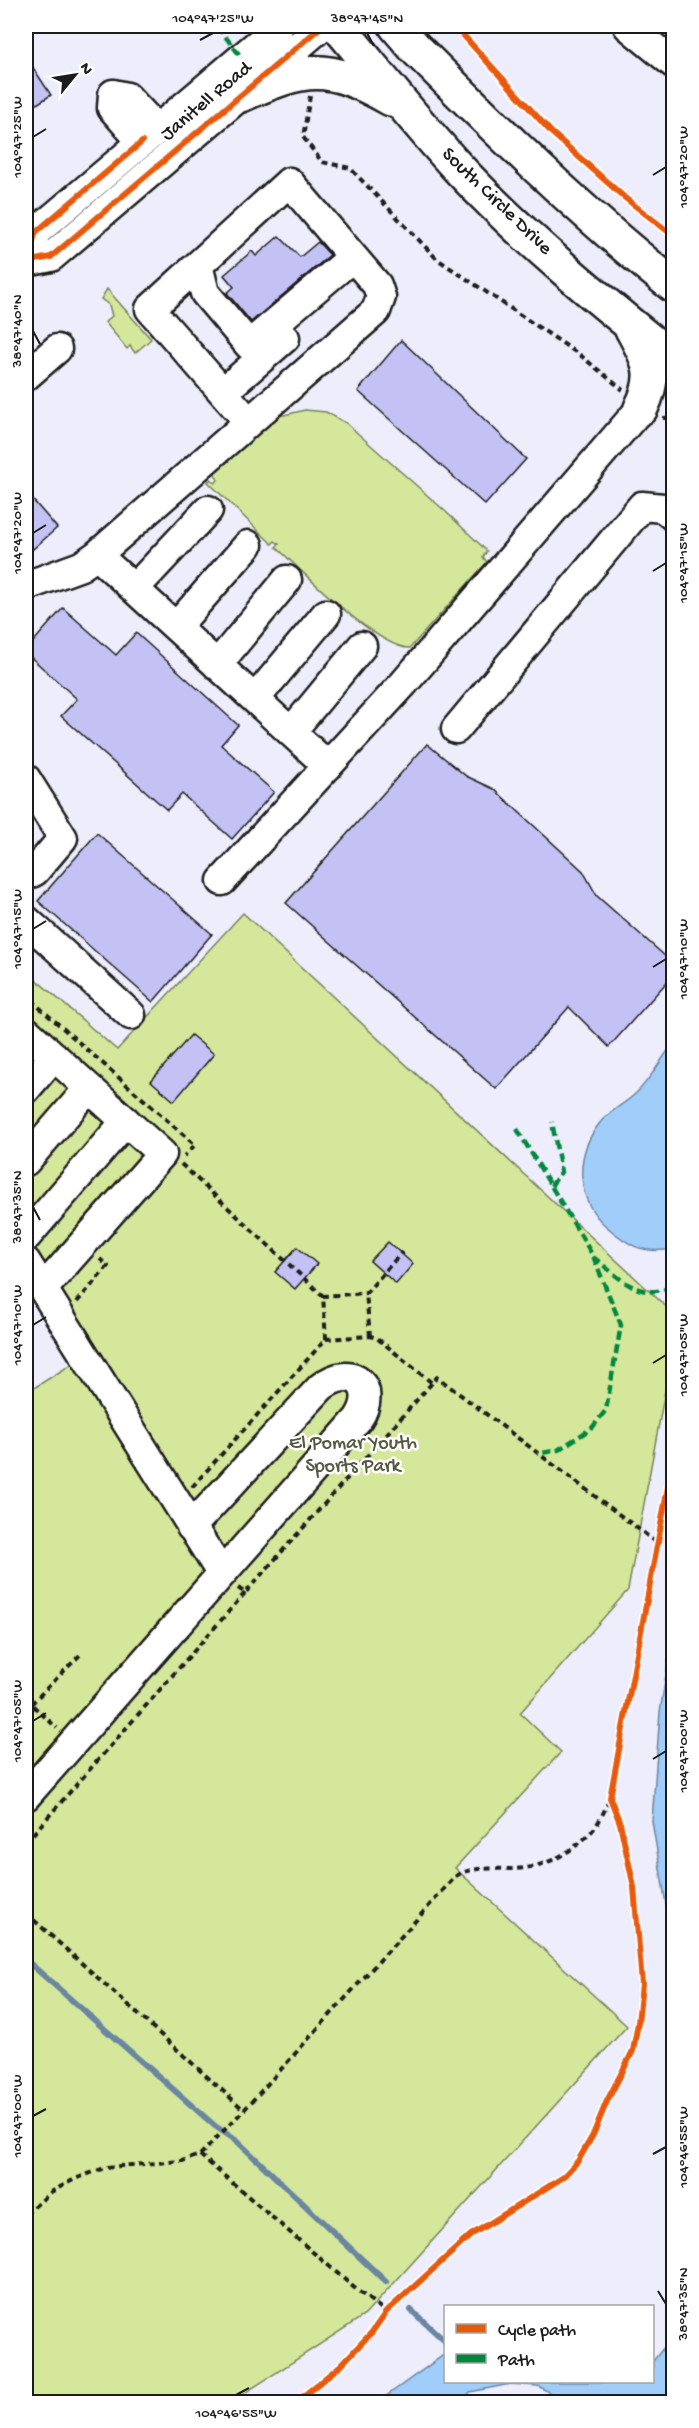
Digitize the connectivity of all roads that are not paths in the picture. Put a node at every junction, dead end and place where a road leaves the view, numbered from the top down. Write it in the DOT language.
graph roads {
  1 [pos="279,26"];
  2 [pos="322,26"];
  3 [pos="338,26"];
  4 [pos="396,26"];
  5 [pos="646,31"];
  6 [pos="674,64"];
  7 [pos="241,94"];
  8 [pos="403,105"];
  9 [pos="26,262"];
  10 [pos="358,263"];
  11 [pos="192,271"];
  12 [pos="673,284"];
  13 [pos="630,324"];
  14 [pos="57,349"];
  15 [pos="674,360"];
  16 [pos="26,376"];
  17 [pos="223,392"];
  18 [pos="674,392"];
  19 [pos="633,400"];
  20 [pos="248,421"];
  21 [pos="208,510"];
  22 [pos="674,517"];
  23 [pos="248,545"];
  24 [pos="97,555"];
  25 [pos="287,580"];
  26 [pos="26,586"];
  27 [pos="134,589"];
  28 [pos="326,615"];
  29 [pos="176,627"];
  30 [pos="362,646"];
  31 [pos="217,665"];
  32 [pos="255,699"];
  33 [pos="456,729"];
  34 [pos="291,732"];
  35 [pos="328,766"];
  36 [pos="26,779"];
  37 [pos="26,876"];
  38 [pos="222,881"];
  39 [pos="26,920"];
  40 [pos="131,1014"];
  41 [pos="26,1031"];
  42 [pos="54,1056"];
  43 [pos="89,1088"];
  44 [pos="26,1089"];
  45 [pos="126,1121"];
  46 [pos="26,1161"];
  47 [pos="26,1237"];
  48 [pos="26,1262"];
  49 [pos="43,1289"];
  50 [pos="191,1527"];
  51 [pos="221,1573"];
  52 [pos="26,1796"];
  1 -- 9 [label="street, Janitell Road"];
  2 -- 7 [label="street, Janitell Road"];
  3 -- 8 [label="main road, South Circle Drive"];
  4 -- 12 [label="main road"];
  5 -- 6 [label="street"];
  7 -- 8 [label="main road"];
  7 -- 9 [label="street, Janitell Road"];
  8 -- 13 [label="main road, South Circle Drive"];
  10 -- 11 [label="street"];
  10 -- 11 [label="street"];
  10 -- 17 [label="street"];
  10 -- 20 [label="street"];
  11 -- 17 [label="street"];
  13 -- 15 [label="main road, South Circle Drive"];
  13 -- 19 [label="main road"];
  14 -- 16 [label="street"];
  17 -- 20 [label="street"];
  18 -- 19 [label="main road"];
  19 -- 35 [label="street"];
  20 -- 24 [label="street"];
  21 -- 27 [label="street"];
  22 -- 33 [label="street"];
  23 -- 29 [label="street"];
  24 -- 26 [label="street"];
  24 -- 27 [label="street"];
  25 -- 31 [label="street"];
  27 -- 29 [label="street"];
  28 -- 32 [label="street"];
  29 -- 31 [label="street"];
  30 -- 34 [label="street"];
  31 -- 32 [label="street"];
  32 -- 34 [label="street"];
  34 -- 35 [label="street"];
  35 -- 38 [label="street"];
  36 -- 37 [label="street"];
  39 -- 40 [label="street"];
  41 -- 42 [label="street"];
  42 -- 43 [label="street"];
  42 -- 44 [label="street"];
  43 -- 45 [label="street"];
  43 -- 46 [label="street"];
  45 -- 47 [label="street"];
  45 -- 49 [label="street"];
  48 -- 49 [label="street"];
  49 -- 50 [label="street"];
  50 -- 51 [label="street"];
  50 -- 51 [label="street"];
  51 -- 52 [label="street"];
}
